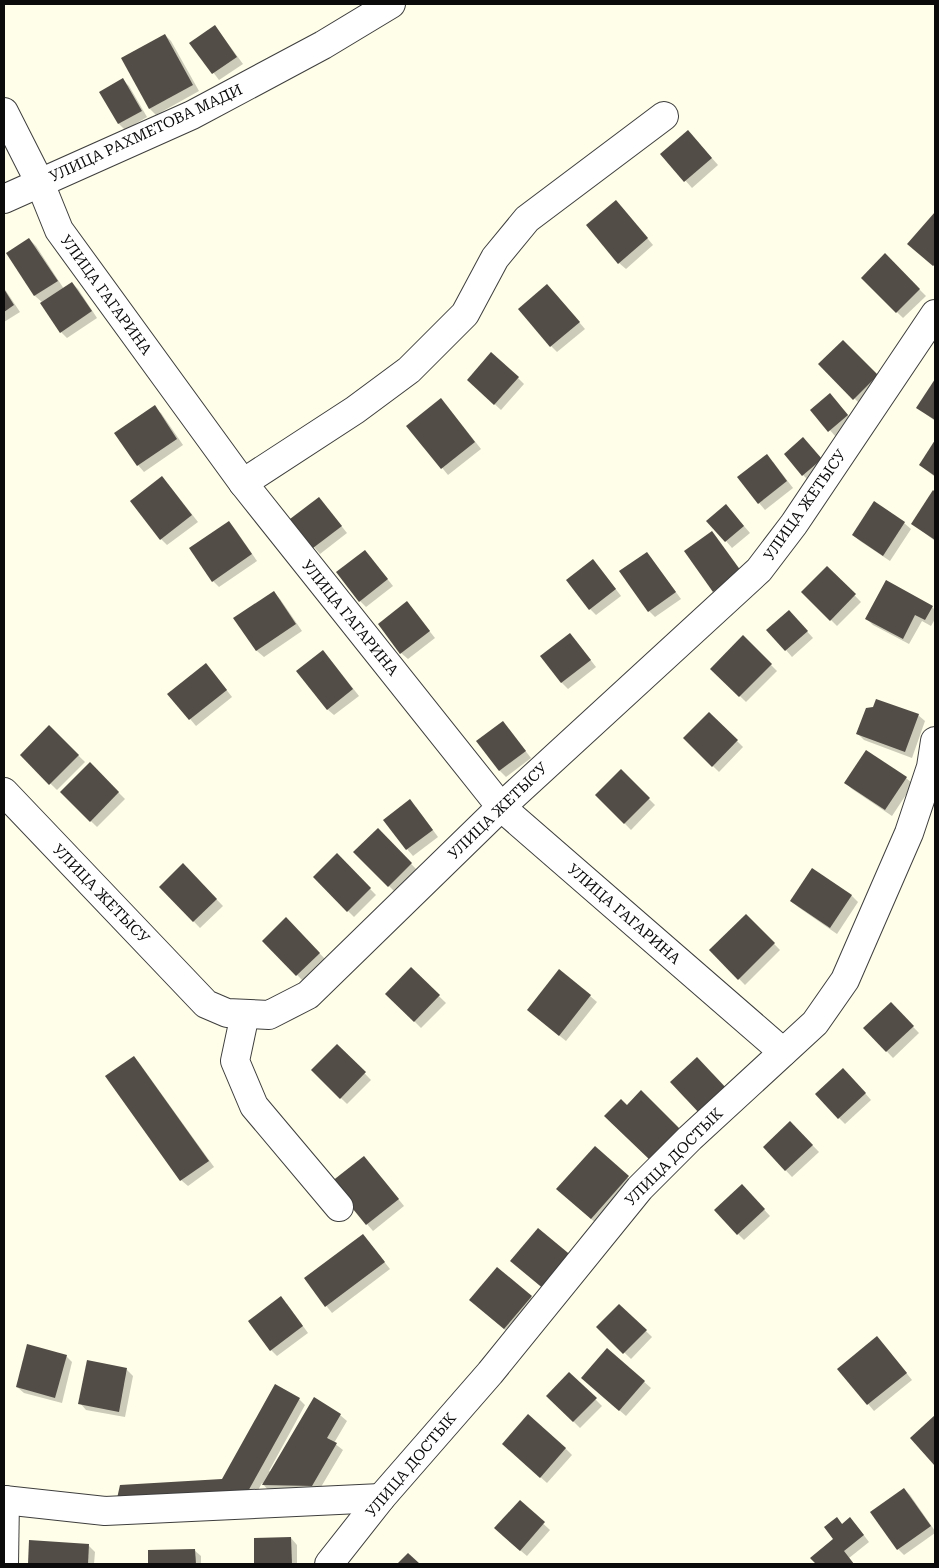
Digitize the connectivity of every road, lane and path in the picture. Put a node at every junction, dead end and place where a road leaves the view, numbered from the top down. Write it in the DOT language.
graph roads {
  1 [pos="391,4"];
  2 [pos="4,112"];
  3 [pos="664,116"];
  4 [pos="40,183"];
  5 [pos="4,199"];
  6 [pos="935,314"];
  7 [pos="243,483"];
  8 [pos="935,741"];
  9 [pos="4,792"];
  10 [pos="501,807"];
  11 [pos="245,1014"];
  12 [pos="783,1052"];
  13 [pos="339,1207"];
  14 [pos="381,1498"];
  15 [pos="4,1500"];
  16 [pos="4,1564"];
  17 [pos="329,1564"];
  1 -- 4 [label="street, УЛИЦА РАХМЕТОВА МАДИ"];
  2 -- 4 [label="street, УЛИЦА ГАГАРИНА"];
  3 -- 7 [label="street"];
  4 -- 5 [label="street, УЛИЦА РАХМЕТОВА МАДИ"];
  4 -- 7 [label="street, УЛИЦА ГАГАРИНА"];
  6 -- 10 [label="street, УЛИЦА ЖЕТЫСУ"];
  7 -- 10 [label="street, УЛИЦА ГАГАРИНА"];
  8 -- 12 [label="street, УЛИЦА ДОСТЫК"];
  9 -- 11 [label="street, УЛИЦА ЖЕТЫСУ"];
  10 -- 11 [label="street, УЛИЦА ЖЕТЫСУ"];
  10 -- 12 [label="street, УЛИЦА ГАГАРИНА"];
  11 -- 13 [label="street"];
  12 -- 14 [label="street, УЛИЦА ДОСТЫК"];
  14 -- 15 [label="street"];
  14 -- 17 [label="street, УЛИЦА ДОСТЫК"];
  15 -- 16 [label="street"];
}
